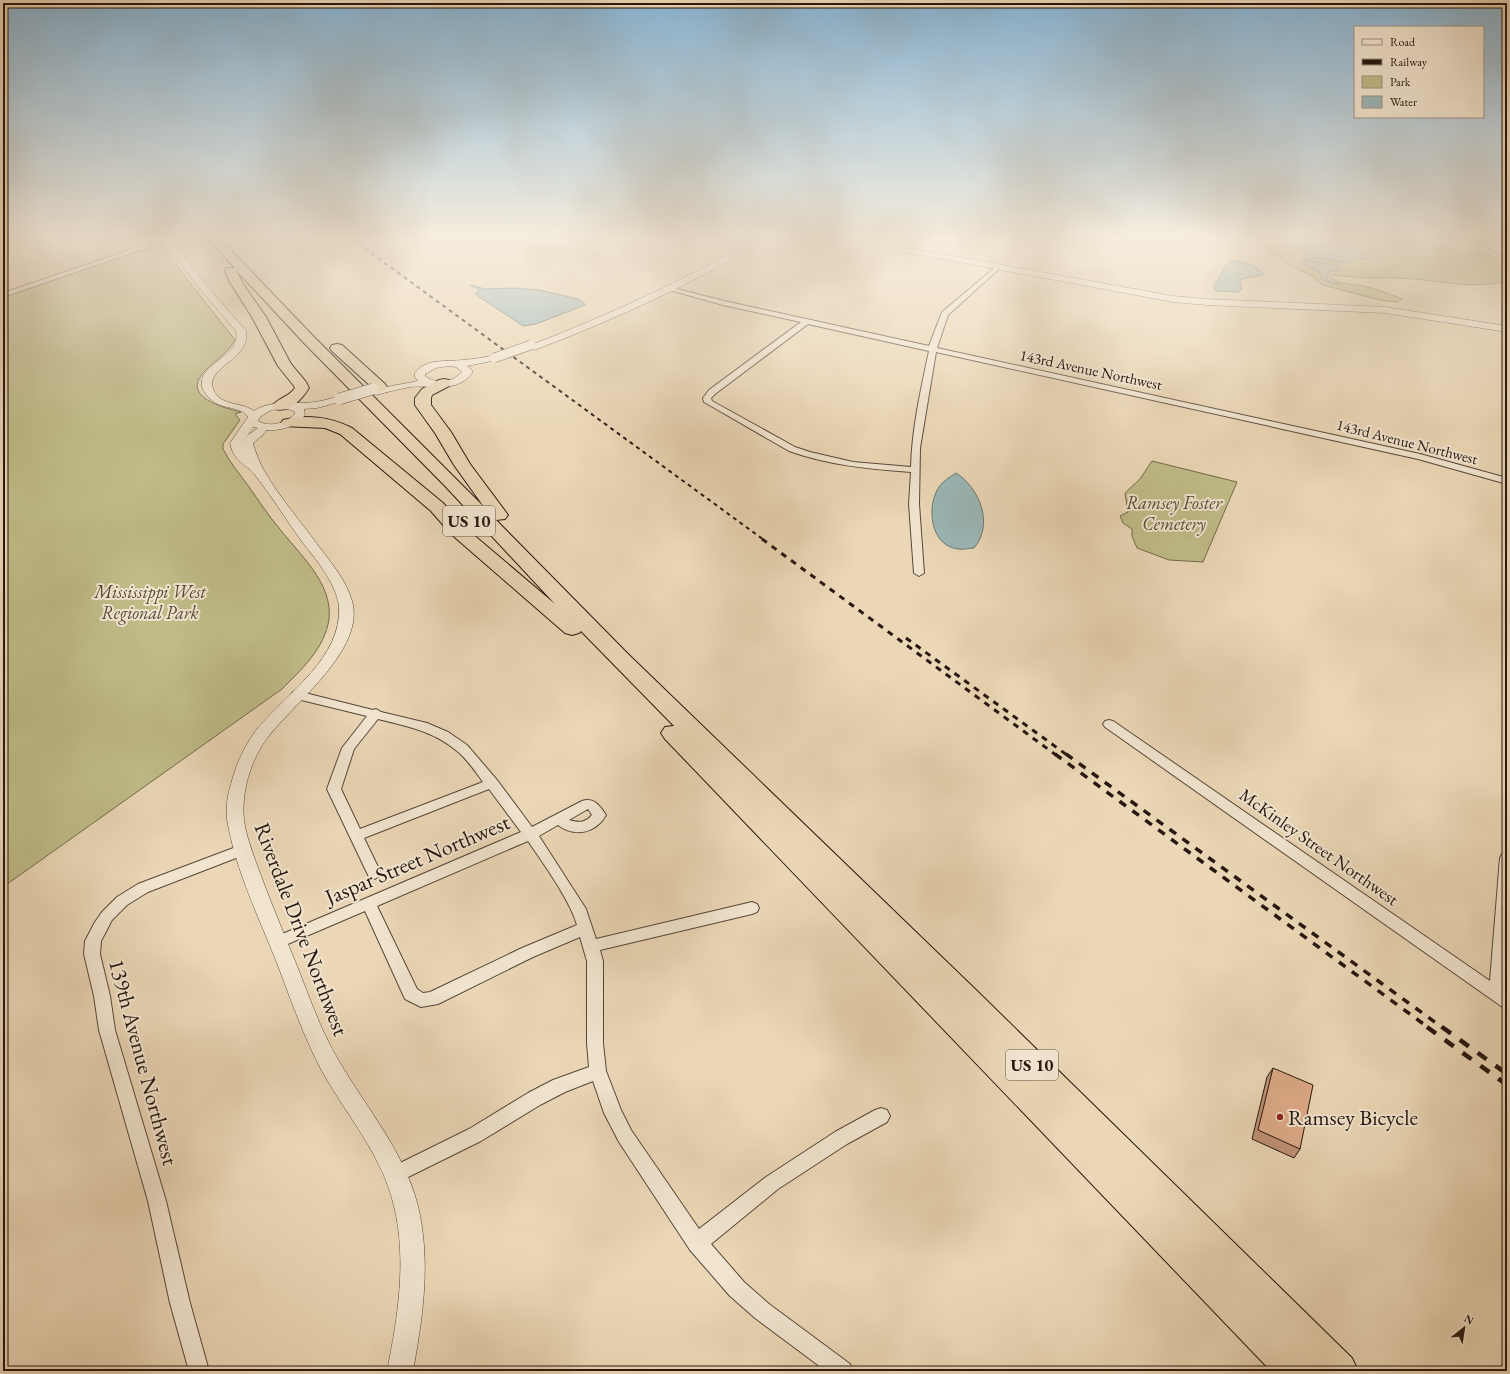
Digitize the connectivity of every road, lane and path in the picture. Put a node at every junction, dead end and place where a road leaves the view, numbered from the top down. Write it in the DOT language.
graph roads {
  1 [pos="217,303"];
  2 [pos="250,303"];
  3 [pos="265,303"];
  4 [pos="272,303"];
  5 [pos="288,303"];
  6 [pos="628,303"];
  7 [pos="638,303"];
  8 [pos="730,303"];
  9 [pos="956,303"];
  10 [pos="1250,303"];
  11 [pos="808,321"];
  12 [pos="317,329"];
  13 [pos="1507,329"];
  14 [pos="327,339"];
  15 [pos="533,346"];
  16 [pos="933,349"];
  17 [pos="495,359"];
  18 [pos="456,364"];
  19 [pos="420,373"];
  20 [pos="467,373"];
  21 [pos="437,383"];
  22 [pos="377,390"];
  23 [pos="209,392"];
  24 [pos="285,414"];
  25 [pos="253,419"];
  26 [pos="916,470"];
  27 [pos="258,471"];
  28 [pos="1507,481"];
  29 [pos="919,573"];
  30 [pos="558,595"];
  31 [pos="572,629"];
  32 [pos="297,695"];
  33 [pos="376,713"];
  34 [pos="1109,724"];
  35 [pos="492,783"];
  36 [pos="560,818"];
  37 [pos="530,834"];
  38 [pos="356,836"];
  39 [pos="244,849"];
  40 [pos="1507,858"];
  41 [pos="374,873"];
  42 [pos="369,904"];
  43 [pos="752,908"];
  44 [pos="586,928"];
  45 [pos="278,942"];
  46 [pos="592,946"];
  47 [pos="1502,998"];
  48 [pos="598,1071"];
  49 [pos="881,1116"];
  50 [pos="396,1174"];
  51 [pos="697,1244"];
  52 [pos="199,1371"];
  53 [pos="400,1371"];
  54 [pos="843,1371"];
  55 [pos="1298,1371"];
  56 [pos="1338,1371"];
  1 -- 23 [label="street"];
  2 -- 24 [label="highway"];
  3 -- 31 [label="highway, US 10"];
  4 -- 30 [label="highway, US 10"];
  5 -- 12 [label="highway"];
  6 -- 15 [label="street"];
  7 -- 15 [label="street"];
  8 -- 11 [label="street, 143rd Avenue Northwest"];
  9 -- 16 [label="street"];
  10 -- 13 [label="street"];
  11 -- 16 [label="street, 143rd Avenue Northwest"];
  11 -- 26 [label="street"];
  14 -- 22 [label="highway"];
  15 -- 17 [label="street, bridge"];
  16 -- 26 [label="street"];
  16 -- 28 [label="street, 143rd Avenue Northwest"];
  17 -- 18 [label="street"];
  17 -- 20 [label="street"];
  18 -- 19 [label="street"];
  18 -- 20 [label="street"];
  19 -- 21 [label="street"];
  19 -- 22 [label="street"];
  20 -- 21 [label="street"];
  21 -- 22 [label="street"];
  21 -- 30 [label="highway"];
  22 -- 24 [label="street"];
  23 -- 24 [label="street"];
  23 -- 25 [label="street"];
  24 -- 25 [label="street"];
  24 -- 25 [label="street"];
  24 -- 27 [label="street, Riverdale Drive Northwest"];
  24 -- 31 [label="highway"];
  25 -- 27 [label="street, Riverdale Drive Northwest"];
  26 -- 29 [label="street"];
  27 -- 32 [label="street, Riverdale Drive Northwest"];
  30 -- 56 [label="highway, US 10"];
  31 -- 55 [label="highway, US 10"];
  32 -- 33 [label="street"];
  32 -- 39 [label="street, Riverdale Drive Northwest"];
  33 -- 35 [label="street"];
  33 -- 38 [label="street"];
  34 -- 47 [label="street, McKinley Street Northwest"];
  35 -- 37 [label="street"];
  35 -- 38 [label="street"];
  36 -- 37 [label="street, Jaspar Street Northwest"];
  37 -- 42 [label="street, Jaspar Street Northwest"];
  37 -- 44 [label="street"];
  38 -- 41 [label="street"];
  39 -- 45 [label="street, Riverdale Drive Northwest"];
  39 -- 52 [label="street, 139th Avenue Northwest"];
  40 -- 47 [label="street"];
  42 -- 44 [label="street"];
  42 -- 45 [label="street, Jaspar Street Northwest"];
  43 -- 46 [label="street"];
  44 -- 46 [label="street"];
  45 -- 50 [label="street, Riverdale Drive Northwest"];
  46 -- 48 [label="street"];
  48 -- 50 [label="street"];
  48 -- 51 [label="street"];
  49 -- 51 [label="street"];
  50 -- 53 [label="street, Riverdale Drive Northwest"];
  51 -- 54 [label="street"];
}
